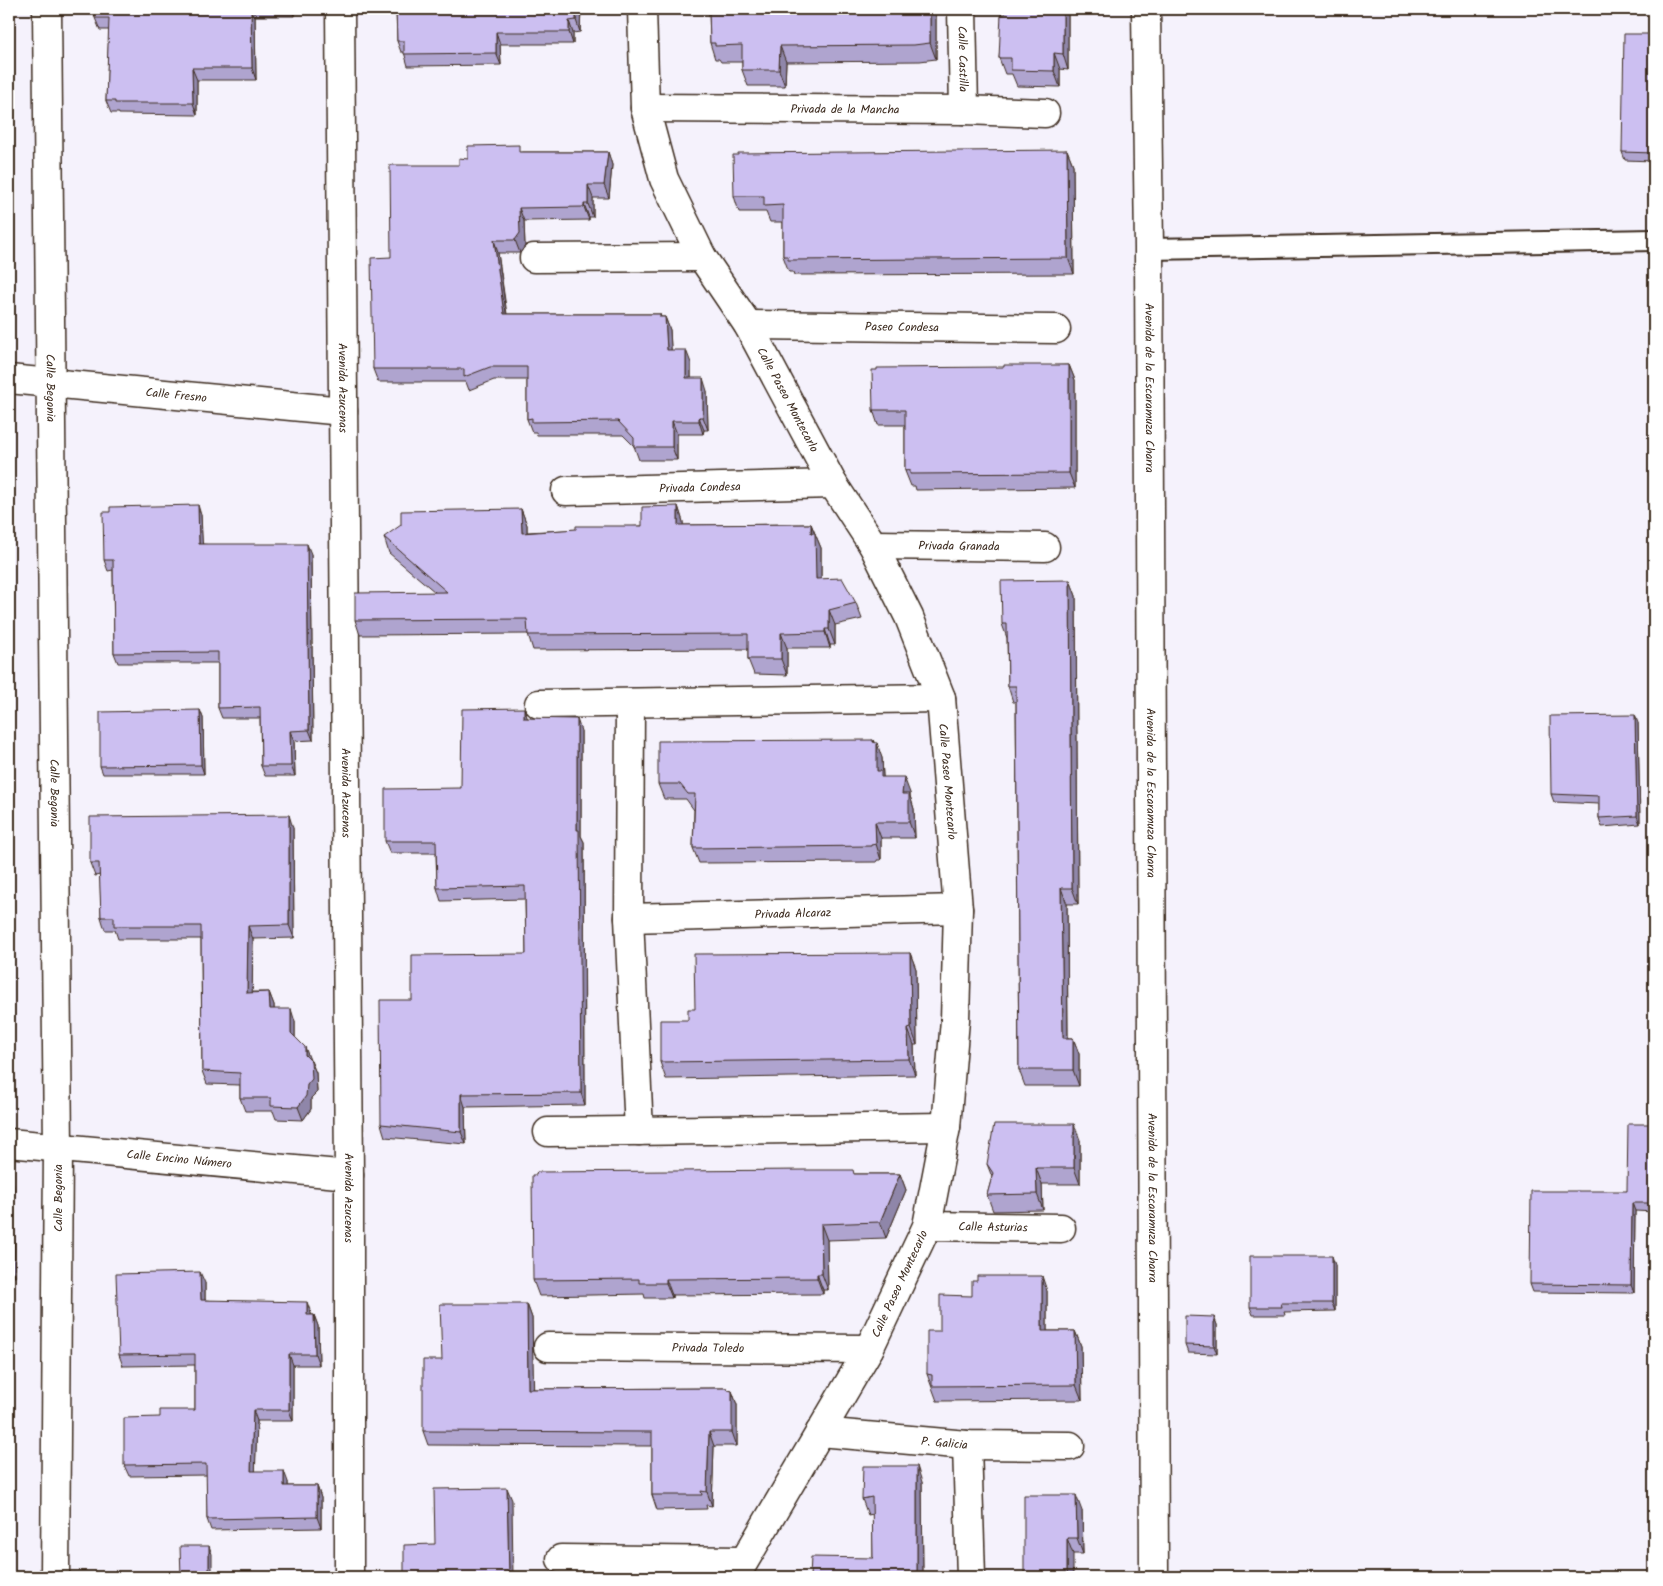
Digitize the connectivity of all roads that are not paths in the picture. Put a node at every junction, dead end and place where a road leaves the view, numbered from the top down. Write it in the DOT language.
graph roads {
  1 [pos="47,9"];
  2 [pos="340,9"];
  3 [pos="642,9"];
  4 [pos="962,9"];
  5 [pos="1146,9"];
  6 [pos="645,108"];
  7 [pos="964,110"];
  8 [pos="1045,113"];
  9 [pos="1654,240"];
  10 [pos="1149,250"];
  11 [pos="702,257"];
  12 [pos="534,258"];
  13 [pos="748,325"];
  14 [pos="1056,329"];
  15 [pos="9,379"];
  16 [pos="51,383"];
  17 [pos="343,411"];
  18 [pos="834,484"];
  19 [pos="566,491"];
  20 [pos="873,545"];
  21 [pos="1045,547"];
  22 [pos="941,698"];
  23 [pos="630,703"];
  24 [pos="539,704"];
  25 [pos="958,909"];
  26 [pos="629,918"];
  27 [pos="946,1127"];
  28 [pos="639,1131"];
  29 [pos="548,1132"];
  30 [pos="9,1143"];
  31 [pos="58,1148"];
  32 [pos="349,1175"];
  33 [pos="927,1226"];
  34 [pos="1061,1228"];
  35 [pos="548,1347"];
  36 [pos="869,1348"];
  37 [pos="820,1432"];
  38 [pos="968,1445"];
  39 [pos="1070,1446"];
  40 [pos="561,1559"];
  41 [pos="739,1569"];
  42 [pos="55,1577"];
  43 [pos="349,1577"];
  44 [pos="971,1577"];
  45 [pos="1154,1577"];
  1 -- 16 [label="street, Calle Begonia"];
  2 -- 17 [label="street, Avenida Azucenas"];
  3 -- 6 [label="street, Calle Paseo Montecarlo"];
  4 -- 7 [label="street, Calle Castilla"];
  5 -- 10 [label="street, Avenida de la Escaramuza Charra"];
  6 -- 7 [label="street, Privada de la Mancha"];
  6 -- 11 [label="street, Calle Paseo Montecarlo"];
  7 -- 8 [label="street, Privada de la Mancha"];
  9 -- 10 [label="lane"];
  10 -- 45 [label="street, Avenida de la Escaramuza Charra"];
  11 -- 12 [label="street"];
  11 -- 13 [label="street, Calle Paseo Montecarlo"];
  13 -- 14 [label="street, Paseo Condesa"];
  13 -- 18 [label="street, Calle Paseo Montecarlo"];
  15 -- 16 [label="street, Calle Fresno"];
  16 -- 17 [label="street, Calle Fresno"];
  16 -- 31 [label="street, Calle Begonia"];
  17 -- 32 [label="street, Avenida Azucenas"];
  18 -- 19 [label="street, Privada Condesa"];
  18 -- 20 [label="street, Calle Paseo Montecarlo"];
  20 -- 21 [label="street, Privada Granada"];
  20 -- 22 [label="street, Calle Paseo Montecarlo"];
  22 -- 23 [label="street"];
  22 -- 25 [label="street, Calle Paseo Montecarlo"];
  23 -- 24 [label="street"];
  23 -- 26 [label="street"];
  25 -- 26 [label="street, Privada Alcaraz"];
  25 -- 27 [label="street, Calle Paseo Montecarlo"];
  26 -- 28 [label="street"];
  27 -- 28 [label="street"];
  27 -- 33 [label="street, Calle Paseo Montecarlo"];
  28 -- 29 [label="street"];
  30 -- 31 [label="street, Calle Encino Número"];
  31 -- 32 [label="street, Calle Encino Número"];
  31 -- 42 [label="street, Calle Begonia"];
  32 -- 43 [label="street, Avenida Azucenas"];
  33 -- 34 [label="street, Calle Asturias"];
  33 -- 36 [label="street, Calle Paseo Montecarlo"];
  35 -- 36 [label="street, Privada Toledo"];
  36 -- 37 [label="street, Calle Paseo Montecarlo"];
  37 -- 38 [label="street, P. Galicia"];
  37 -- 41 [label="street, Calle Paseo Montecarlo"];
  38 -- 39 [label="street, P. Galicia"];
  38 -- 44 [label="street"];
  40 -- 41 [label="street"];
}
